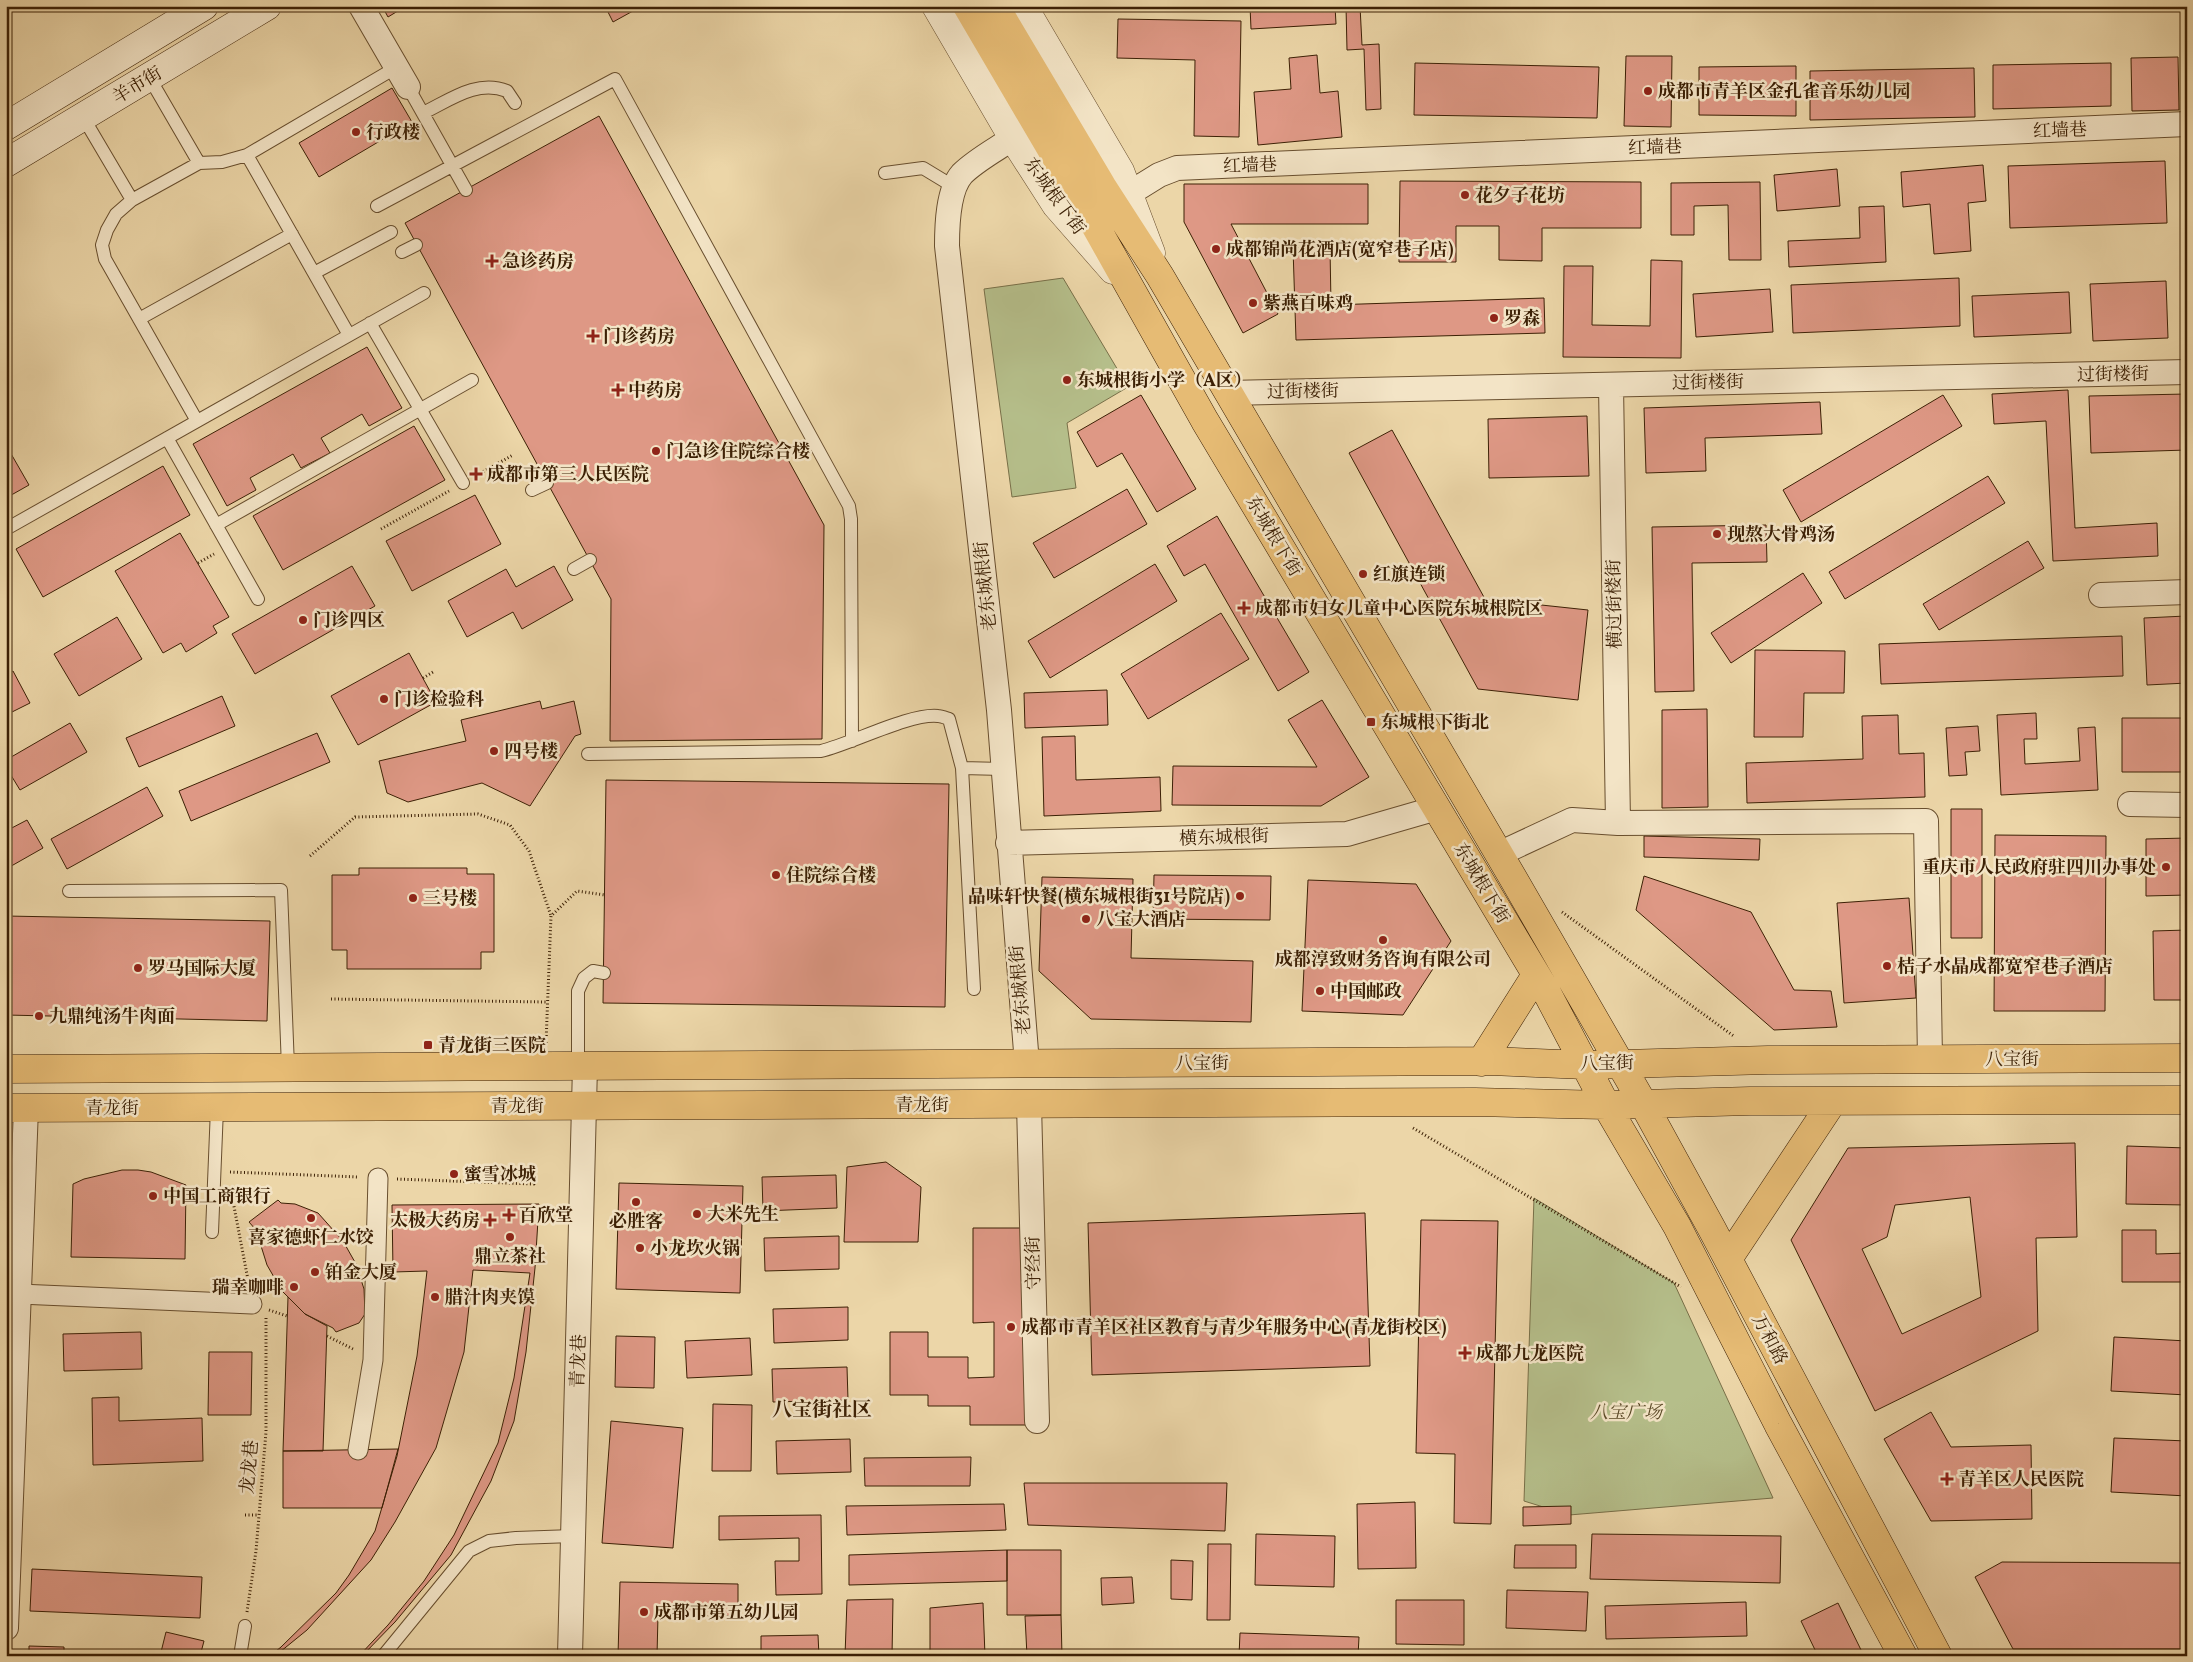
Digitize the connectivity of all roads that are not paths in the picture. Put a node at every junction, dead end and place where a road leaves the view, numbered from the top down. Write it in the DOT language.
graph roads {
  1 [pos="204,6"];
  2 [pos="268,6"];
  3 [pos="361,6"];
  4 [pos="936,6"];
  5 [pos="967,6"];
  6 [pos="996,6"];
  7 [pos="1023,6"];
  8 [pos="149,77"];
  9 [pos="402,77"];
  10 [pos="515,103"];
  11 [pos="423,113"];
  12 [pos="82,117"];
  13 [pos="2187,124"];
  14 [pos="6,126"];
  15 [pos="1013,138"];
  16 [pos="247,156"];
  17 [pos="6,163"];
  18 [pos="199,163"];
  19 [pos="452,165"];
  20 [pos="885,173"];
  21 [pos="956,188"];
  22 [pos="466,190"];
  23 [pos="1130,193"];
  24 [pos="132,200"];
  25 [pos="377,206"];
  26 [pos="391,232"];
  27 [pos="292,234"];
  28 [pos="416,245"];
  29 [pos="402,252"];
  30 [pos="314,273"];
  31 [pos="1160,276"];
  32 [pos="424,292"];
  33 [pos="1134,294"];
  34 [pos="139,319"];
  35 [pos="370,323"];
  36 [pos="349,335"];
  37 [pos="2187,372"];
  38 [pos="472,380"];
  39 [pos="1611,384"];
  40 [pos="1228,393"];
  41 [pos="420,410"];
  42 [pos="197,421"];
  43 [pos="167,438"];
  44 [pos="463,483"];
  45 [pos="547,483"];
  46 [pos="532,490"];
  47 [pos="216,525"];
  48 [pos="6,529"];
  49 [pos="590,560"];
  50 [pos="574,569"];
  51 [pos="2187,592"];
  52 [pos="2101,595"];
  53 [pos="258,599"];
  54 [pos="852,741"];
  55 [pos="588,754"];
  56 [pos="962,768"];
  57 [pos="1003,768"];
  58 [pos="2130,804"];
  59 [pos="2187,805"];
  60 [pos="1437,808"];
  61 [pos="1618,822"];
  62 [pos="1008,843"];
  63 [pos="1499,854"];
  64 [pos="69,891"];
  65 [pos="604,973"];
  66 [pos="1536,975"];
  67 [pos="974,989"];
  68 [pos="2187,1058"];
  69 [pos="1930,1059"];
  70 [pos="1481,1062"];
  71 [pos="1618,1063"];
  72 [pos="1027,1064"];
  73 [pos="1586,1065"];
  74 [pos="585,1066"];
  75 [pos="288,1067"];
  76 [pos="6,1069"];
  77 [pos="2187,1100"];
  78 [pos="1833,1101"];
  79 [pos="1029,1104"];
  80 [pos="1606,1105"];
  81 [pos="1644,1105"];
  82 [pos="584,1106"];
  83 [pos="16,1108"];
  84 [pos="217,1108"];
  85 [pos="378,1178"];
  86 [pos="212,1232"];
  87 [pos="1728,1259"];
  88 [pos="19,1294"];
  89 [pos="259,1306"];
  90 [pos="1037,1421"];
  91 [pos="358,1450"];
  92 [pos="573,1536"];
  93 [pos="1918,1616"];
  94 [pos="245,1626"];
  95 [pos="6,1628"];
  96 [pos="1897,1648"];
  97 [pos="240,1656"];
  98 [pos="383,1656"];
  99 [pos="570,1656"];
  100 [pos="1938,1656"];
  101 [pos="1946,1656"];
  1 -- 14 [label="street, 羊市街"];
  2 -- 8 [label="street, 羊市街"];
  3 -- 9 [label="street"];
  4 -- 15 [label="street, 东城根下街"];
  5 -- 33 [label="main road"];
  6 -- 31 [label="main road"];
  7 -- 23 [label="street, 东城根下街"];
  8 -- 12 [label="street, 羊市街"];
  8 -- 18 [label="lane"];
  9 -- 11 [label="lane"];
  9 -- 16 [label="lane"];
  10 -- 11 [label="lane"];
  11 -- 19 [label="lane"];
  12 -- 17 [label="street, 羊市街"];
  12 -- 24 [label="lane"];
  13 -- 23 [label="street, 红墙巷"];
  15 -- 21 [label="street, 老东城根街"];
  15 -- 33 [label="street, 东城根下街"];
  16 -- 18 [label="lane"];
  16 -- 27 [label="lane"];
  18 -- 24 [label="lane"];
  19 -- 22 [label="lane"];
  19 -- 25 [label="lane"];
  19 -- 54 [label="lane"];
  20 -- 21 [label="lane"];
  21 -- 57 [label="street, 老东城根街"];
  23 -- 31 [label="street, 东城根下街"];
  24 -- 34 [label="lane"];
  26 -- 30 [label="lane"];
  27 -- 30 [label="lane"];
  27 -- 34 [label="lane"];
  28 -- 29 [label="lane"];
  30 -- 36 [label="lane"];
  31 -- 40 [label="main road, 东城根下街"];
  32 -- 35 [label="lane"];
  33 -- 60 [label="main road, 东城根下街"];
  34 -- 42 [label="lane"];
  35 -- 36 [label="lane"];
  35 -- 41 [label="lane"];
  36 -- 42 [label="lane"];
  37 -- 39 [label="street, 过街楼街"];
  38 -- 41 [label="lane"];
  39 -- 40 [label="street, 过街楼街"];
  39 -- 61 [label="street, 横过街楼街"];
  40 -- 63 [label="main road, 东城根下街"];
  41 -- 44 [label="lane"];
  41 -- 47 [label="lane"];
  42 -- 43 [label="lane"];
  43 -- 47 [label="lane"];
  43 -- 48 [label="lane"];
  45 -- 46 [label="lane"];
  47 -- 53 [label="lane"];
  49 -- 50 [label="lane"];
  51 -- 52 [label="street"];
  54 -- 55 [label="lane"];
  54 -- 56 [label="lane"];
  56 -- 57 [label="lane"];
  56 -- 67 [label="lane"];
  57 -- 62 [label="street, 老东城根街"];
  58 -- 59 [label="street"];
  60 -- 62 [label="street, 横东城根街"];
  60 -- 66 [label="main road, 东城根下街"];
  61 -- 63 [label="street"];
  61 -- 69 [label="street"];
  62 -- 72 [label="street, 老东城根街"];
  63 -- 71 [label="main road, 东城根下街"];
  64 -- 75 [label="lane"];
  65 -- 74 [label="lane"];
  66 -- 70 [label="main road"];
  66 -- 73 [label="main road, 东城根下街"];
  68 -- 69 [label="main road, 八宝街"];
  69 -- 71 [label="main road, 八宝街"];
  70 -- 72 [label="main road, 八宝街"];
  70 -- 73 [label="main road, 八宝街"];
  71 -- 73 [label="main road, 八宝街"];
  71 -- 81 [label="main road, 万和路"];
  72 -- 74 [label="main road"];
  73 -- 80 [label="main road, 东城根下街"];
  74 -- 75 [label="main road"];
  74 -- 82 [label="street, 青龙巷"];
  75 -- 76 [label="main road"];
  77 -- 78 [label="main road"];
  78 -- 81 [label="main road"];
  78 -- 87 [label="main road"];
  79 -- 80 [label="main road"];
  79 -- 82 [label="main road, 青龙街"];
  79 -- 90 [label="street, 守经街"];
  80 -- 81 [label="main road"];
  80 -- 96 [label="main road, 万和路"];
  81 -- 87 [label="main road, 万和路"];
  82 -- 84 [label="main road, 青龙街"];
  82 -- 92 [label="street, 青龙巷"];
  83 -- 84 [label="main road, 青龙街"];
  83 -- 88 [label="street"];
  84 -- 86 [label="lane"];
  85 -- 91 [label="street"];
  87 -- 93 [label="main road, 万和路"];
  88 -- 89 [label="street"];
  88 -- 95 [label="street"];
  92 -- 98 [label="lane"];
  92 -- 99 [label="street, 青龙巷"];
  93 -- 100 [label="main road, 万和路"];
  93 -- 101 [label="street, 万和路"];
  94 -- 97 [label="lane"];
}
